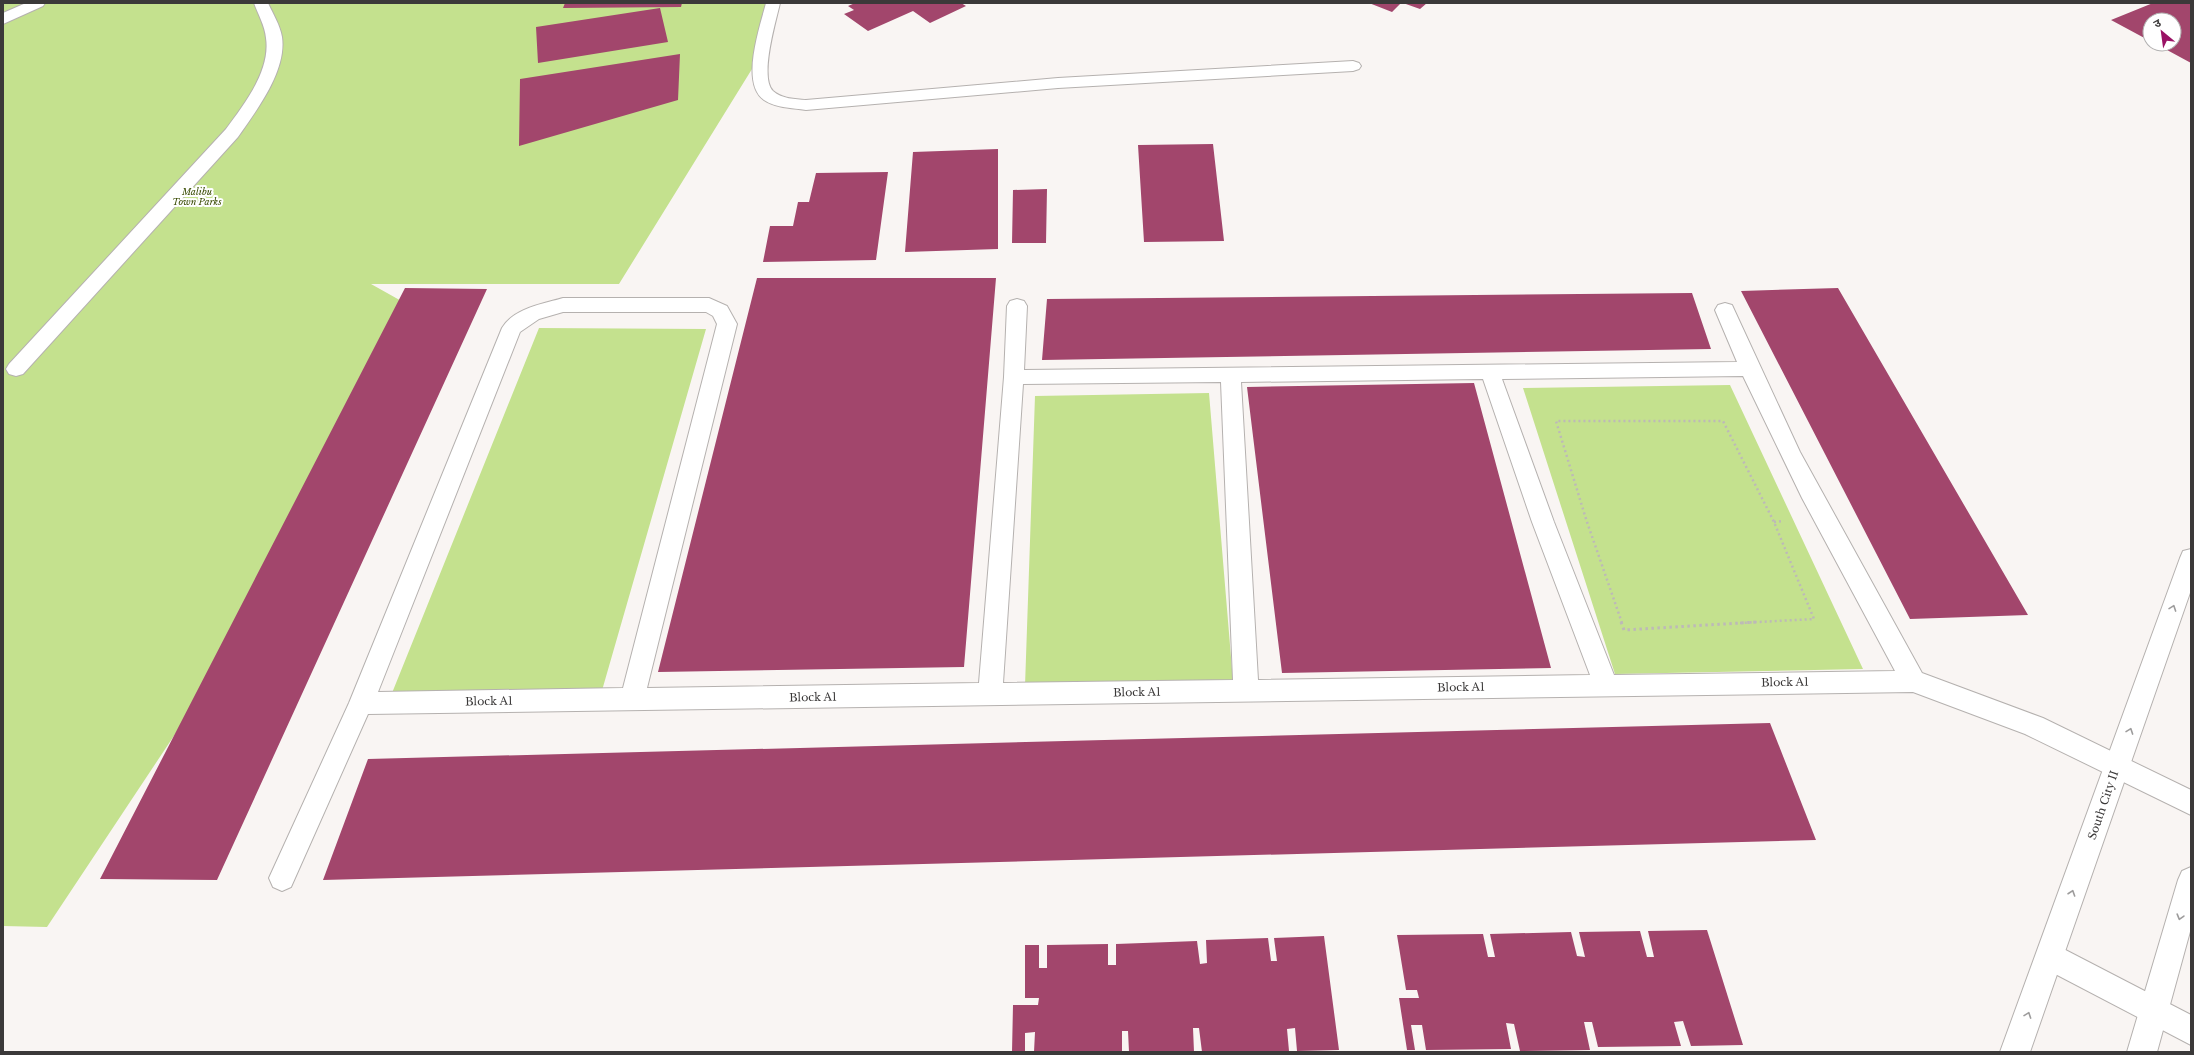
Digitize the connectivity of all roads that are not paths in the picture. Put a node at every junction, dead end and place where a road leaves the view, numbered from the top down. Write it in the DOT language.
graph roads {
  1 [pos="38,3"];
  2 [pos="261,3"];
  3 [pos="773,3"];
  4 [pos="3,20"];
  5 [pos="1353,66"];
  6 [pos="1017,306"];
  7 [pos="1725,310"];
  8 [pos="16,369"];
  9 [pos="1748,369"];
  10 [pos="1490,372"];
  11 [pos="1231,374"];
  12 [pos="1014,377"];
  13 [pos="2191,558"];
  14 [pos="1913,681"];
  15 [pos="1606,685"];
  16 [pos="1246,690"];
  17 [pos="990,694"];
  18 [pos="632,699"];
  19 [pos="361,703"];
  20 [pos="2118,765"];
  21 [pos="2191,803"];
  22 [pos="282,878"];
  23 [pos="2191,880"];
  24 [pos="2050,956"];
  25 [pos="2153,1011"];
  26 [pos="2191,1031"];
  27 [pos="2015,1052"];
  28 [pos="2142,1052"];
  1 -- 4 [label="street"];
  2 -- 8 [label="street"];
  3 -- 5 [label="street"];
  6 -- 12 [label="street"];
  7 -- 9 [label="street"];
  9 -- 10 [label="street"];
  9 -- 14 [label="street"];
  10 -- 11 [label="street"];
  10 -- 15 [label="street"];
  11 -- 12 [label="street"];
  11 -- 16 [label="street"];
  12 -- 17 [label="street"];
  20 -- 13 [label="street, South City II, one-way"];
  14 -- 15 [label="street, Block A1"];
  14 -- 20 [label="street"];
  15 -- 16 [label="street, Block A1"];
  16 -- 17 [label="street, Block A1"];
  17 -- 18 [label="street, Block A1"];
  18 -- 19 [label="street, Block A1"];
  18 -- 19 [label="street"];
  19 -- 22 [label="street"];
  20 -- 21 [label="street"];
  24 -- 20 [label="street, South City II, one-way"];
  23 -- 25 [label="street, one-way"];
  24 -- 25 [label="street"];
  27 -- 24 [label="street, South City II, one-way"];
  25 -- 26 [label="street"];
  25 -- 28 [label="street"];
}
